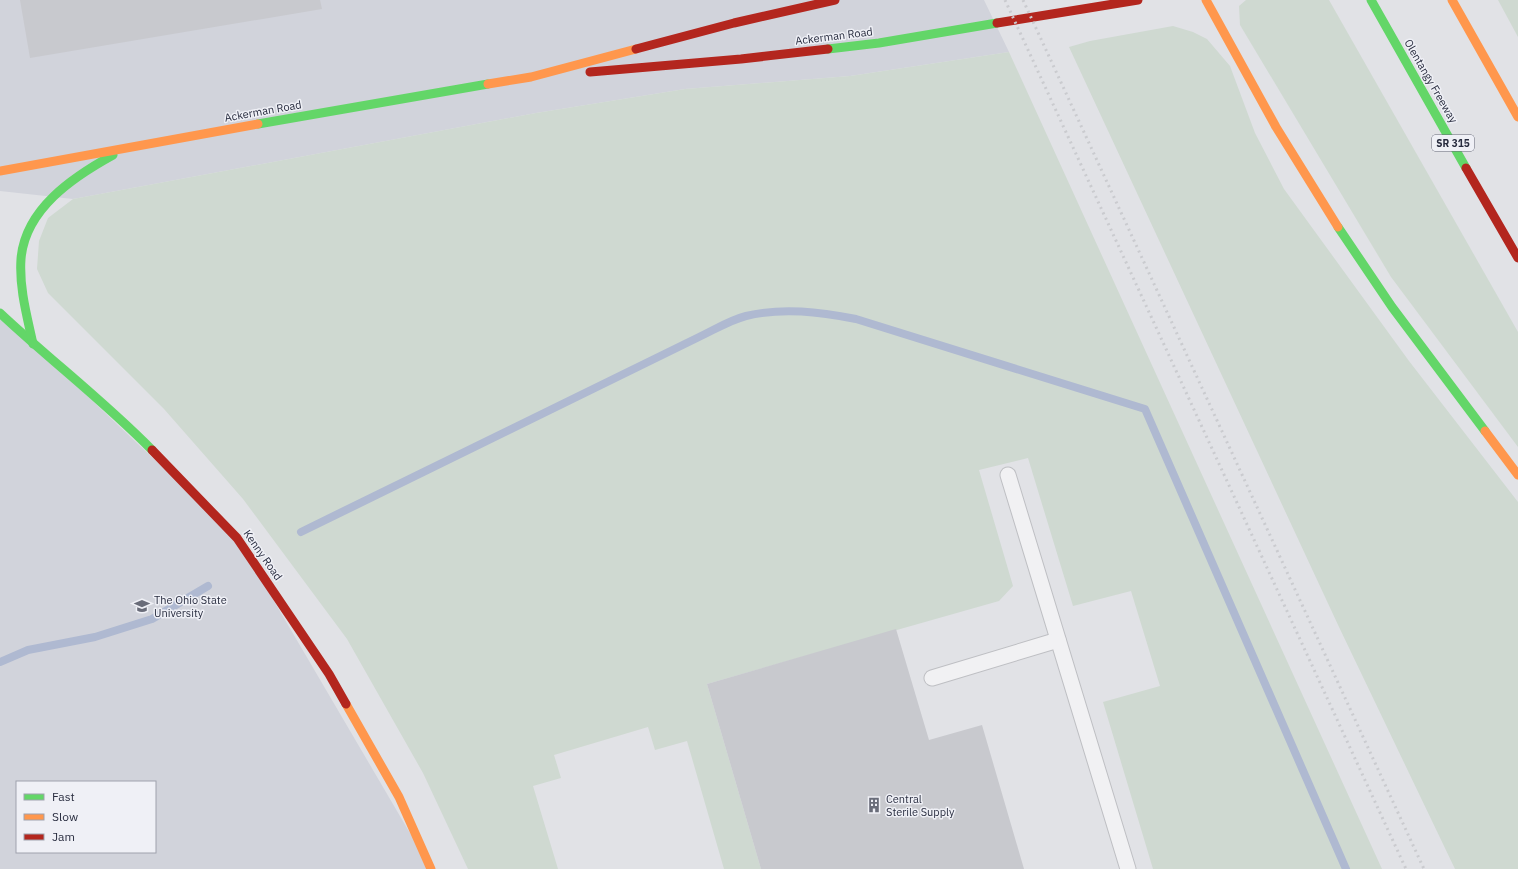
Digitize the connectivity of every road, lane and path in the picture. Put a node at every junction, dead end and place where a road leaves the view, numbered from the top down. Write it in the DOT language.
graph roads {
  1 [pos="836,0"];
  2 [pos="1138,0"];
  3 [pos="1206,0"];
  4 [pos="1371,0"];
  5 [pos="1452,0"];
  6 [pos="531,77"];
  7 [pos="1518,116"];
  8 [pos="132,146"];
  9 [pos="0,171"];
  10 [pos="1518,258"];
  11 [pos="0,313"];
  12 [pos="33,344"];
  13 [pos="1008,474"];
  14 [pos="1518,475"];
  15 [pos="1058,640"];
  16 [pos="932,678"];
  17 [pos="431,869"];
  18 [pos="1128,869"];
  1 -- 6 [label="main road, Ackerman Road"];
  2 -- 6 [label="main road, Ackerman Road"];
  3 -- 14 [label="main road"];
  4 -- 10 [label="main road, Olentangy Freeway / SR 315"];
  5 -- 7 [label="main road"];
  6 -- 8 [label="main road, Ackerman Road"];
  8 -- 9 [label="main road, Ackerman Road"];
  8 -- 12 [label="main road"];
  11 -- 12 [label="main road, Kenny Road"];
  12 -- 17 [label="main road, Kenny Road"];
  13 -- 15 [label="lane"];
  15 -- 16 [label="lane"];
  15 -- 18 [label="lane"];
}
